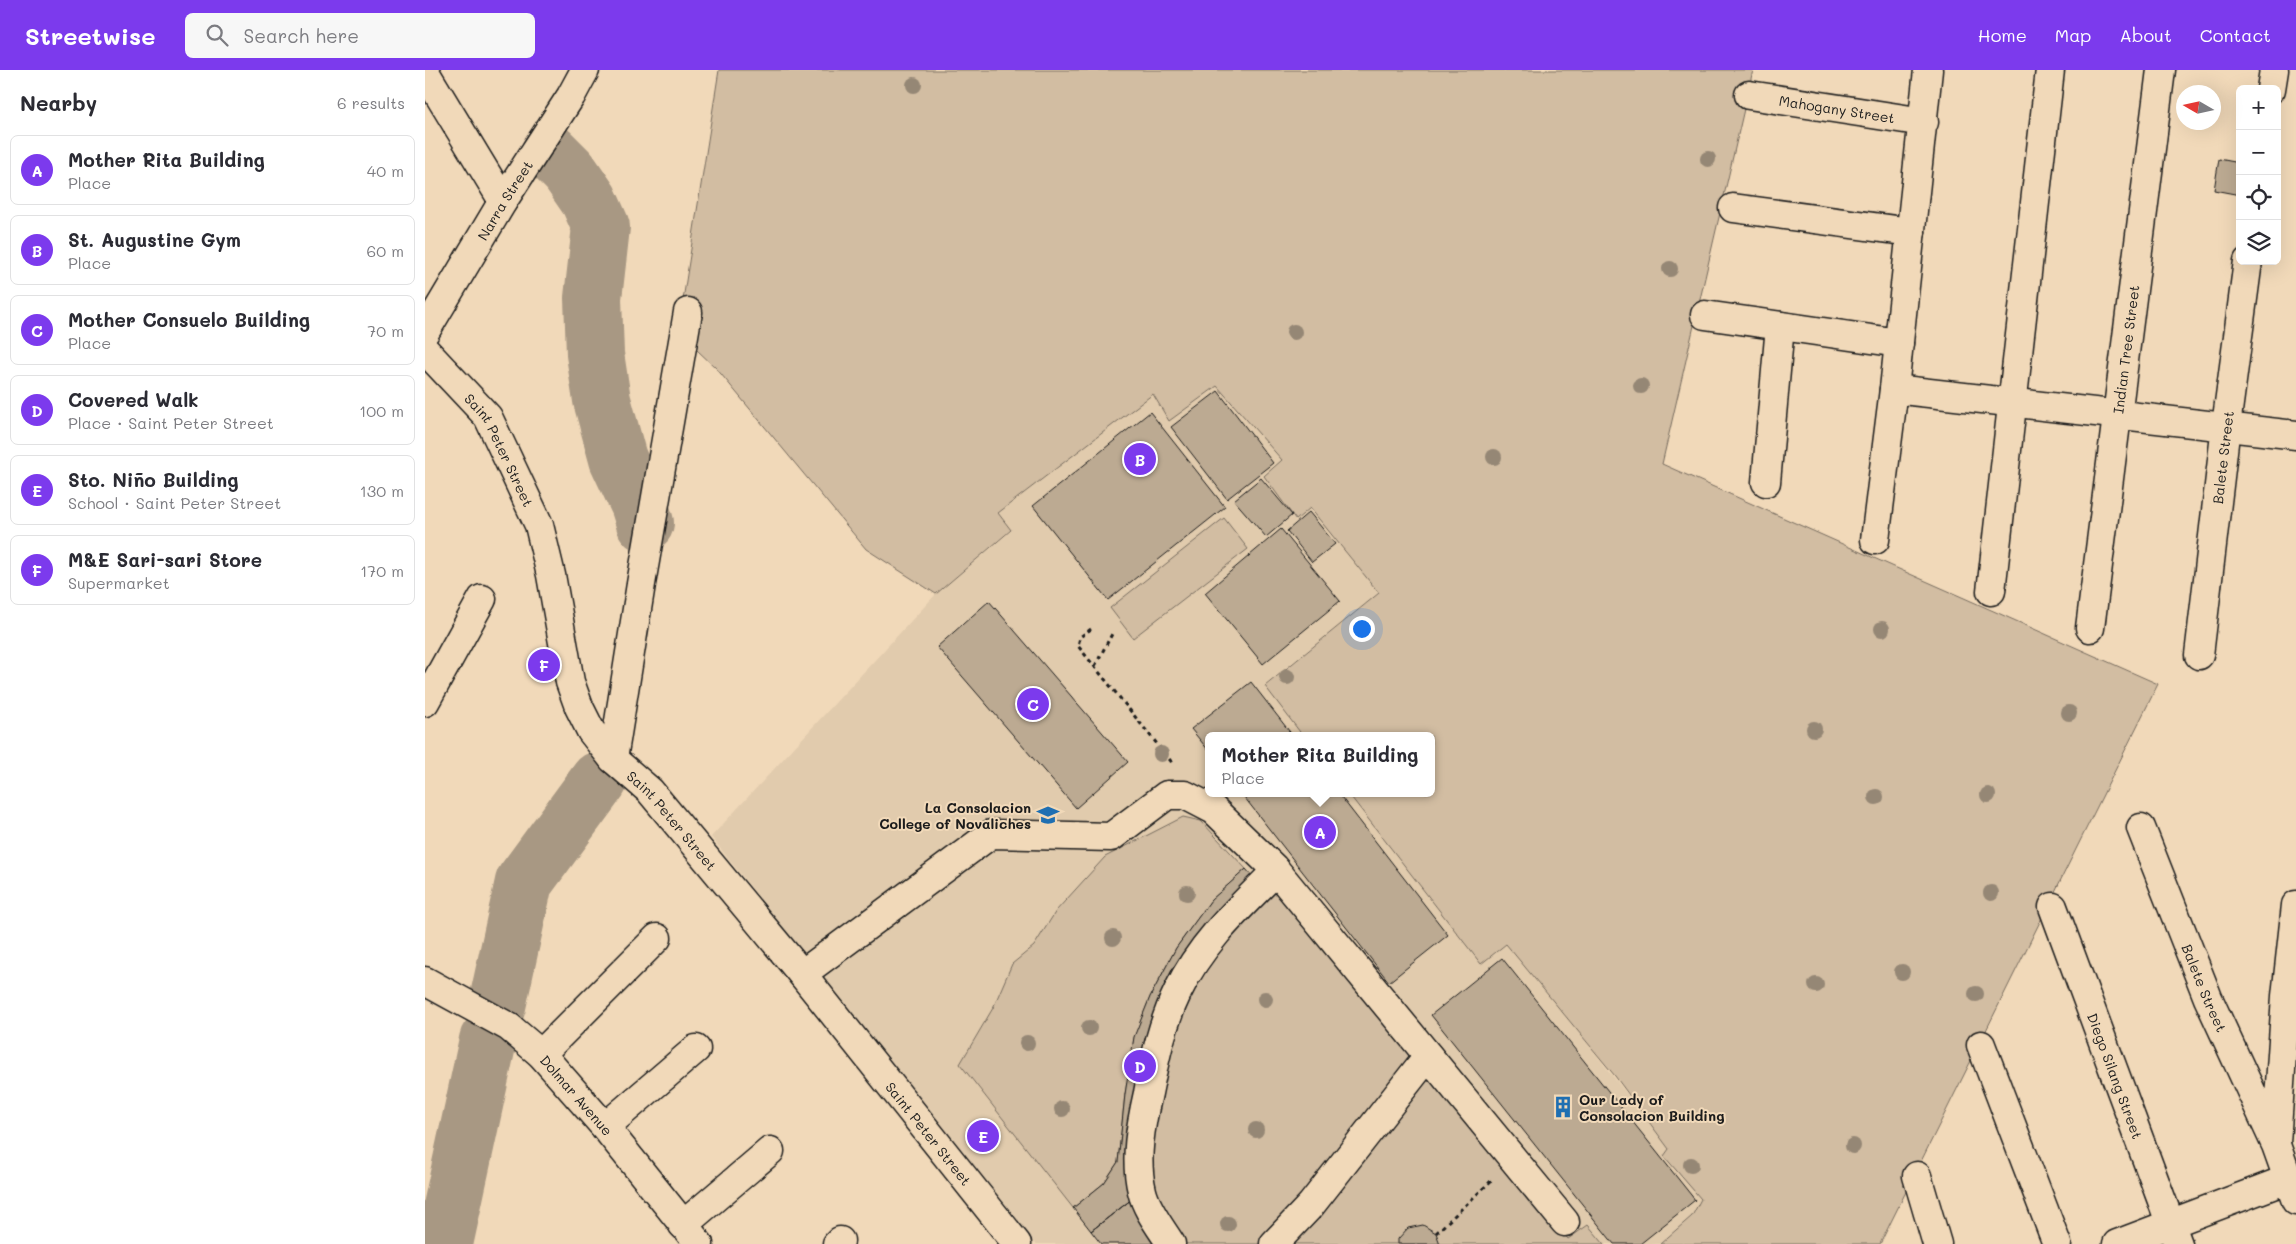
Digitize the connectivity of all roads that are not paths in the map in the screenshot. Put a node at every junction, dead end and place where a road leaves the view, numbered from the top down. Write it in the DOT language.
graph roads {
  1 [pos="585,70"];
  2 [pos="1929,70"];
  3 [pos="2050,70"];
  4 [pos="2161,70"];
  5 [pos="2274,70"];
  6 [pos="425,72"];
  7 [pos="2272,85"];
  8 [pos="1749,95"];
  9 [pos="1924,122"];
  10 [pos="503,201"];
  11 [pos="1733,208"];
  12 [pos="1911,232"];
  13 [pos="2247,265"];
  14 [pos="688,312"];
  15 [pos="1705,315"];
  16 [pos="1780,326"];
  17 [pos="425,332"];
  18 [pos="1899,343"];
  19 [pos="425,350"];
  20 [pos="1894,389"];
  21 [pos="2011,402"];
  22 [pos="2117,414"];
  23 [pos="2226,426"];
  24 [pos="2296,435"];
  25 [pos="1766,482"];
  26 [pos="1875,540"];
  27 [pos="1991,591"];
  28 [pos="482,599"];
  29 [pos="2090,628"];
  30 [pos="2199,655"];
  31 [pos="425,702"];
  32 [pos="613,758"];
  33 [pos="2141,828"];
  34 [pos="1276,871"];
  35 [pos="2296,905"];
  36 [pos="2053,907"];
  37 [pos="657,938"];
  38 [pos="802,974"];
  39 [pos="425,981"];
  40 [pos="2291,996"];
  41 [pos="1981,1045"];
  42 [pos="696,1049"];
  43 [pos="541,1054"];
  44 [pos="1428,1056"];
  45 [pos="605,1127"];
  46 [pos="2276,1145"];
  47 [pos="770,1151"];
  48 [pos="1917,1176"];
  49 [pos="2292,1190"];
  50 [pos="1565,1222"];
  51 [pos="2174,1234"];
  52 [pos="691,1235"];
  53 [pos="1017,1244"];
  54 [pos="1171,1244"];
  55 [pos="1274,1244"];
  56 [pos="1937,1244"];
  57 [pos="2057,1244"];
  58 [pos="2117,1244"];
  1 -- 10 [label="street, Narra Street"];
  2 -- 9 [label="street"];
  3 -- 21 [label="street"];
  4 -- 22 [label="street, Indian Tree Street"];
  5 -- 7 [label="street"];
  6 -- 10 [label="street"];
  8 -- 9 [label="street, Mahogany Street"];
  9 -- 12 [label="street"];
  10 -- 17 [label="street, Narra Street"];
  11 -- 12 [label="street"];
  12 -- 18 [label="street"];
  13 -- 23 [label="street, Balete Street"];
  14 -- 32 [label="street"];
  15 -- 16 [label="street"];
  16 -- 18 [label="street"];
  16 -- 25 [label="street"];
  18 -- 20 [label="street"];
  19 -- 32 [label="street, Saint Peter Street"];
  20 -- 21 [label="street"];
  20 -- 26 [label="street"];
  21 -- 22 [label="street"];
  21 -- 27 [label="street"];
  22 -- 23 [label="street"];
  22 -- 29 [label="street, Indian Tree Street"];
  23 -- 24 [label="street"];
  23 -- 30 [label="street, Balete Street"];
  28 -- 31 [label="street"];
  32 -- 38 [label="street, Saint Peter Street"];
  33 -- 46 [label="street, Balete Street"];
  34 -- 38 [label="street"];
  34 -- 44 [label="street"];
  34 -- 54 [label="street"];
  35 -- 40 [label="street"];
  36 -- 51 [label="street, Diego Silang Street"];
  37 -- 43 [label="street"];
  38 -- 53 [label="street, Saint Peter Street"];
  39 -- 43 [label="street, Dolmar Avenue"];
  40 -- 46 [label="street"];
  41 -- 57 [label="street"];
  42 -- 45 [label="street"];
  43 -- 45 [label="street, Dolmar Avenue"];
  44 -- 50 [label="street"];
  44 -- 55 [label="street"];
  45 -- 52 [label="street, Dolmar Avenue"];
  46 -- 49 [label="street, Balete Street"];
  47 -- 52 [label="street"];
  48 -- 56 [label="street"];
  49 -- 51 [label="street"];
  51 -- 58 [label="street"];
}
